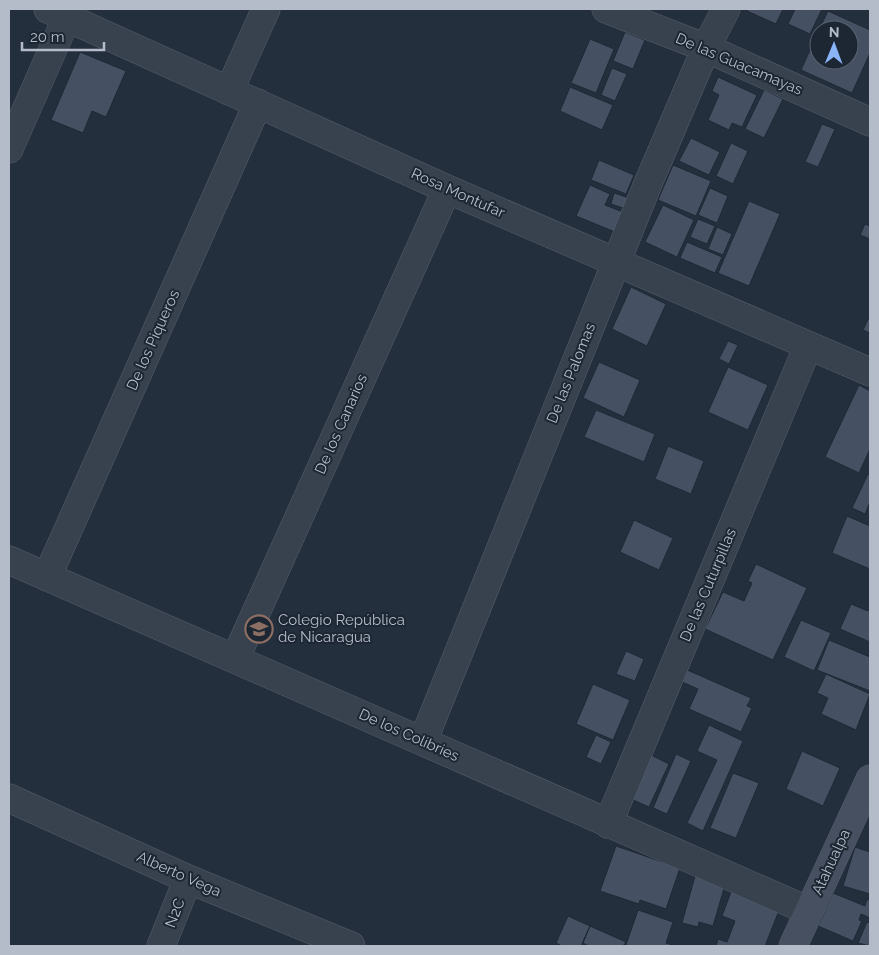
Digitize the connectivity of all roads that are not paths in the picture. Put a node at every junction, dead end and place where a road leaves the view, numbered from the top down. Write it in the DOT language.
graph roads {
  1 [pos="266,9"];
  2 [pos="606,9"];
  3 [pos="726,9"];
  4 [pos="57,13"];
  5 [pos="706,48"];
  6 [pos="229,91"];
  7 [pos="258,104"];
  8 [pos="870,122"];
  9 [pos="9,149"];
  10 [pos="447,189"];
  11 [pos="616,262"];
  12 [pos="808,346"];
  13 [pos="870,372"];
  14 [pos="9,560"];
  15 [pos="47,577"];
  16 [pos="235,659"];
  17 [pos="423,741"];
  18 [pos="870,779"];
  19 [pos="9,798"];
  20 [pos="608,824"];
  21 [pos="188,879"];
  22 [pos="809,911"];
  23 [pos="161,946"];
  24 [pos="351,946"];
  25 [pos="793,946"];
  1 -- 6 [label="street"];
  2 -- 5 [label="street, De las Guacamayas"];
  3 -- 5 [label="street, De las Palomas"];
  4 -- 6 [label="street, Rosa Montufar"];
  4 -- 9 [label="street"];
  5 -- 8 [label="street, De las Guacamayas"];
  5 -- 11 [label="street, De las Palomas"];
  6 -- 7 [label="street, Rosa Montufar"];
  7 -- 10 [label="street, Rosa Montufar"];
  7 -- 15 [label="street, De los Piqueros"];
  10 -- 11 [label="street, Rosa Montufar"];
  10 -- 16 [label="street, De los Canarios"];
  11 -- 12 [label="street, Rosa Montufar"];
  11 -- 17 [label="street, De las Palomas"];
  12 -- 13 [label="street, Rosa Montufar"];
  12 -- 20 [label="street, De las Cuturpillas"];
  14 -- 15 [label="street, De los Colibries"];
  15 -- 16 [label="street, De los Colibries"];
  16 -- 17 [label="street, De los Colibries"];
  17 -- 20 [label="street, De los Colibries"];
  18 -- 22 [label="street, Atahualpa"];
  19 -- 21 [label="street, Alberto Vega"];
  20 -- 22 [label="street, De los Colibries"];
  21 -- 23 [label="street, N2C"];
  21 -- 24 [label="street, Alberto Vega"];
  22 -- 25 [label="street, Atahualpa"];
}
